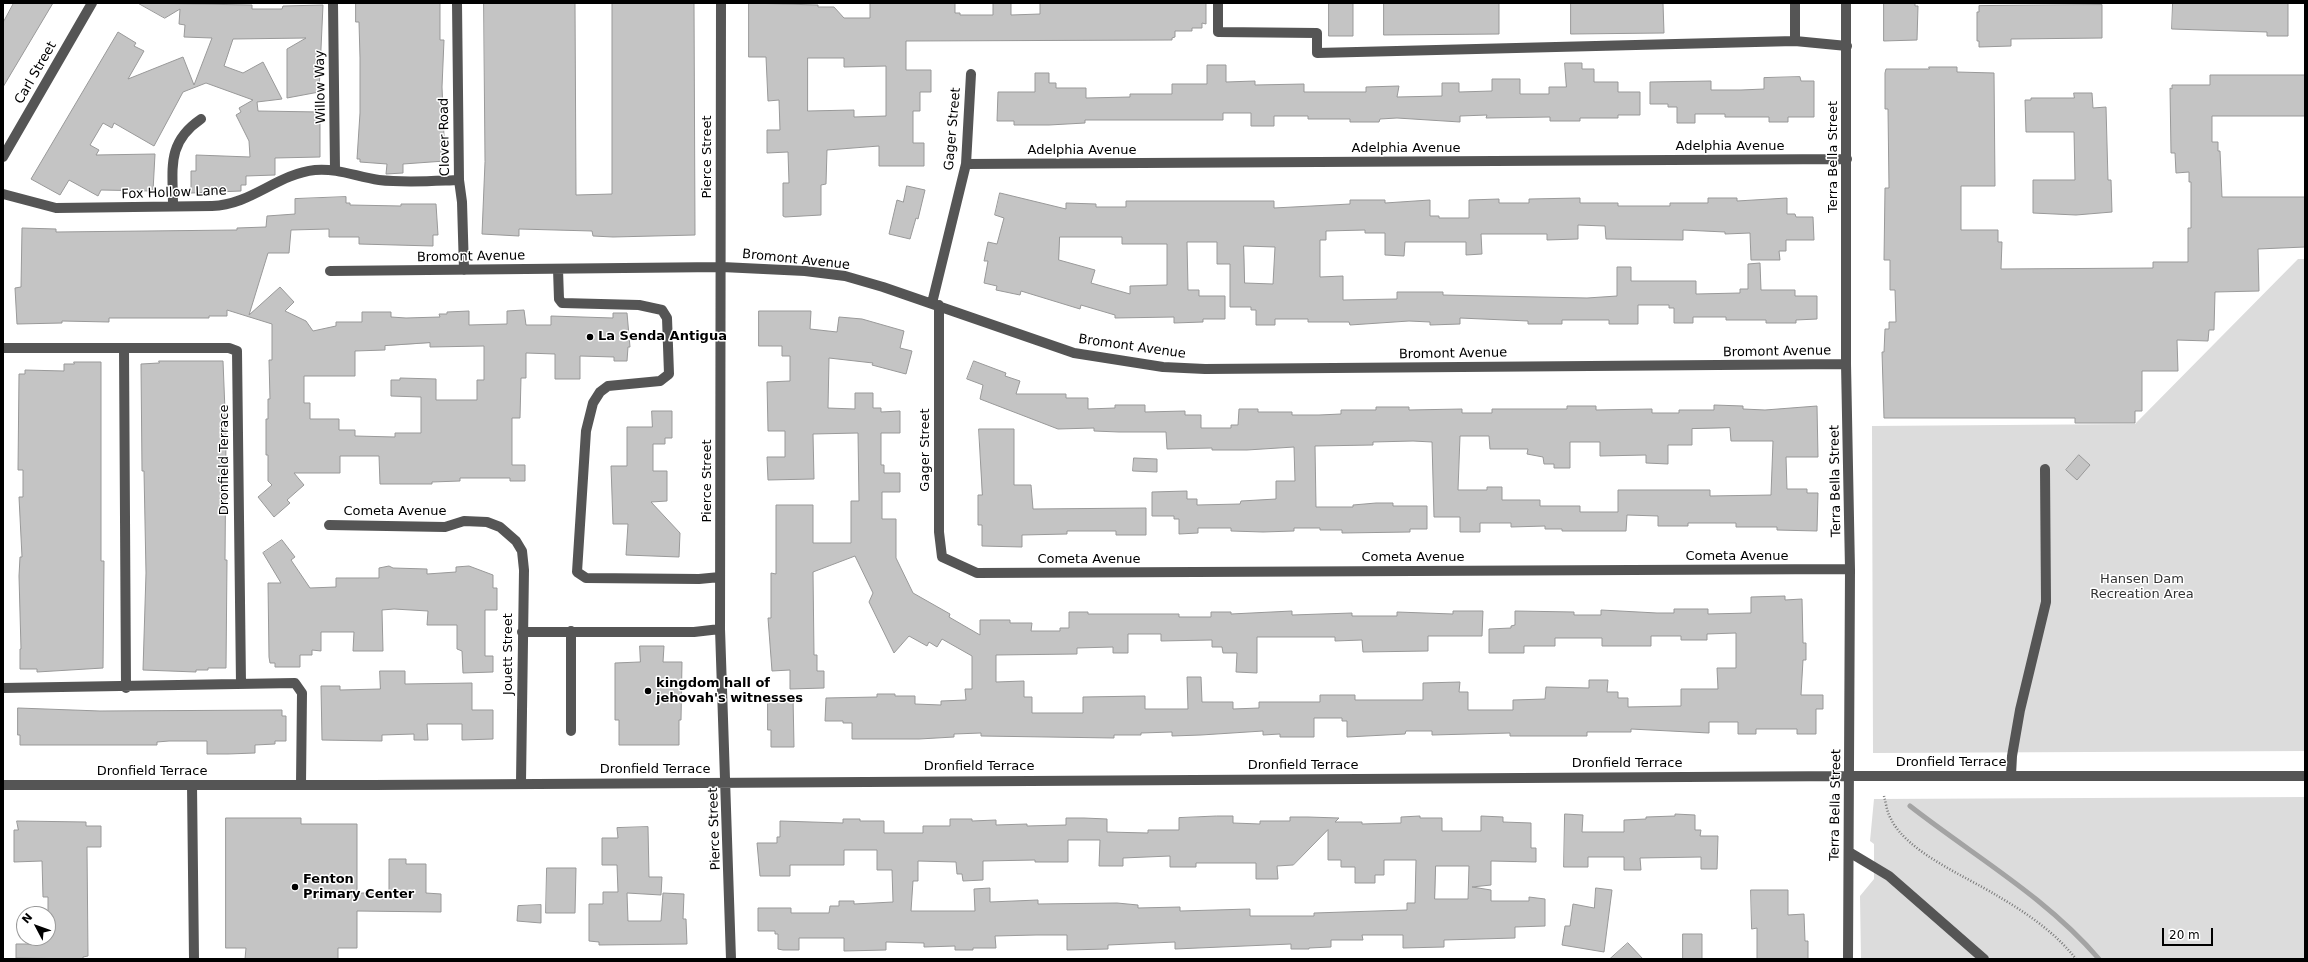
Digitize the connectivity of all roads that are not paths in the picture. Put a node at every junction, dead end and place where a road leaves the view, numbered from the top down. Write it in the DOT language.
graph roads {
  1 [pos="92,3"];
  2 [pos="333,3"];
  3 [pos="457,3"];
  4 [pos="721,3"];
  5 [pos="1218,3"];
  6 [pos="1795,3"];
  7 [pos="1846,3"];
  8 [pos="1795,41"];
  9 [pos="1847,46"];
  10 [pos="971,74"];
  11 [pos="201,119"];
  12 [pos="3,157"];
  13 [pos="1847,159"];
  14 [pos="966,164"];
  15 [pos="336,170"];
  16 [pos="458,180"];
  17 [pos="3,194"];
  18 [pos="173,206"];
  19 [pos="722,267"];
  20 [pos="558,269"];
  21 [pos="464,270"];
  22 [pos="330,271"];
  23 [pos="936,304"];
  24 [pos="3,348"];
  25 [pos="124,348"];
  26 [pos="1846,364"];
  27 [pos="2045,469"];
  28 [pos="329,524"];
  29 [pos="507,532"];
  30 [pos="1850,569"];
  31 [pos="977,574"];
  32 [pos="720,577"];
  33 [pos="720,629"];
  34 [pos="571,631"];
  35 [pos="522,632"];
  36 [pos="241,684"];
  37 [pos="3,688"];
  38 [pos="126,688"];
  39 [pos="570,731"];
  40 [pos="1850,776"];
  41 [pos="2011,776"];
  42 [pos="2305,776"];
  43 [pos="521,782"];
  44 [pos="726,783"];
  45 [pos="301,784"];
  46 [pos="3,785"];
  47 [pos="192,785"];
  48 [pos="1849,852"];
  49 [pos="194,959"];
  50 [pos="731,959"];
  51 [pos="1848,959"];
  52 [pos="1984,959"];
  1 -- 12 [label="street, Carl Street"];
  2 -- 15 [label="street, Willow Way"];
  3 -- 16 [label="street, Clover Road"];
  4 -- 19 [label="street, Pierce Street"];
  5 -- 8 [label="street"];
  6 -- 8 [label="street"];
  7 -- 9 [label="street, Terra Bella Street"];
  8 -- 9 [label="street"];
  9 -- 13 [label="street, Terra Bella Street"];
  10 -- 14 [label="street, Gager Street"];
  11 -- 18 [label="street"];
  13 -- 14 [label="street, Adelphia Avenue"];
  13 -- 26 [label="street, Terra Bella Street"];
  14 -- 23 [label="street, Gager Street"];
  15 -- 16 [label="street, Fox Hollow Lane"];
  15 -- 18 [label="street, Fox Hollow Lane"];
  16 -- 21 [label="street, Clover Road"];
  17 -- 18 [label="street, Fox Hollow Lane"];
  19 -- 20 [label="street, Bromont Avenue"];
  19 -- 23 [label="street, Bromont Avenue"];
  19 -- 32 [label="street, Pierce Street"];
  20 -- 21 [label="street, Bromont Avenue"];
  20 -- 32 [label="street"];
  21 -- 22 [label="street, Bromont Avenue"];
  23 -- 26 [label="street, Bromont Avenue"];
  23 -- 31 [label="street, Gager Street"];
  24 -- 25 [label="street, Dronfield Terrace"];
  25 -- 36 [label="street, Dronfield Terrace"];
  25 -- 38 [label="street"];
  26 -- 30 [label="street, Terra Bella Street"];
  27 -- 41 [label="street"];
  28 -- 29 [label="street, Cometa Avenue"];
  29 -- 35 [label="street, Jouett Street"];
  30 -- 31 [label="street, Cometa Avenue"];
  30 -- 40 [label="street, Terra Bella Street"];
  32 -- 33 [label="street, Pierce Street"];
  33 -- 34 [label="street"];
  33 -- 44 [label="street, Pierce Street"];
  34 -- 35 [label="street"];
  34 -- 39 [label="street"];
  35 -- 43 [label="street, Jouett Street"];
  36 -- 38 [label="street"];
  36 -- 45 [label="street"];
  37 -- 38 [label="street"];
  40 -- 41 [label="street, Dronfield Terrace"];
  40 -- 44 [label="street, Dronfield Terrace"];
  40 -- 48 [label="street, Terra Bella Street"];
  41 -- 42 [label="street, Dronfield Terrace"];
  43 -- 44 [label="street, Dronfield Terrace"];
  43 -- 45 [label="street, Dronfield Terrace"];
  44 -- 50 [label="street, Pierce Street"];
  45 -- 47 [label="street, Dronfield Terrace"];
  46 -- 47 [label="street, Dronfield Terrace"];
  47 -- 49 [label="street"];
  48 -- 51 [label="street, Terra Bella Street"];
  48 -- 52 [label="street"];
}
